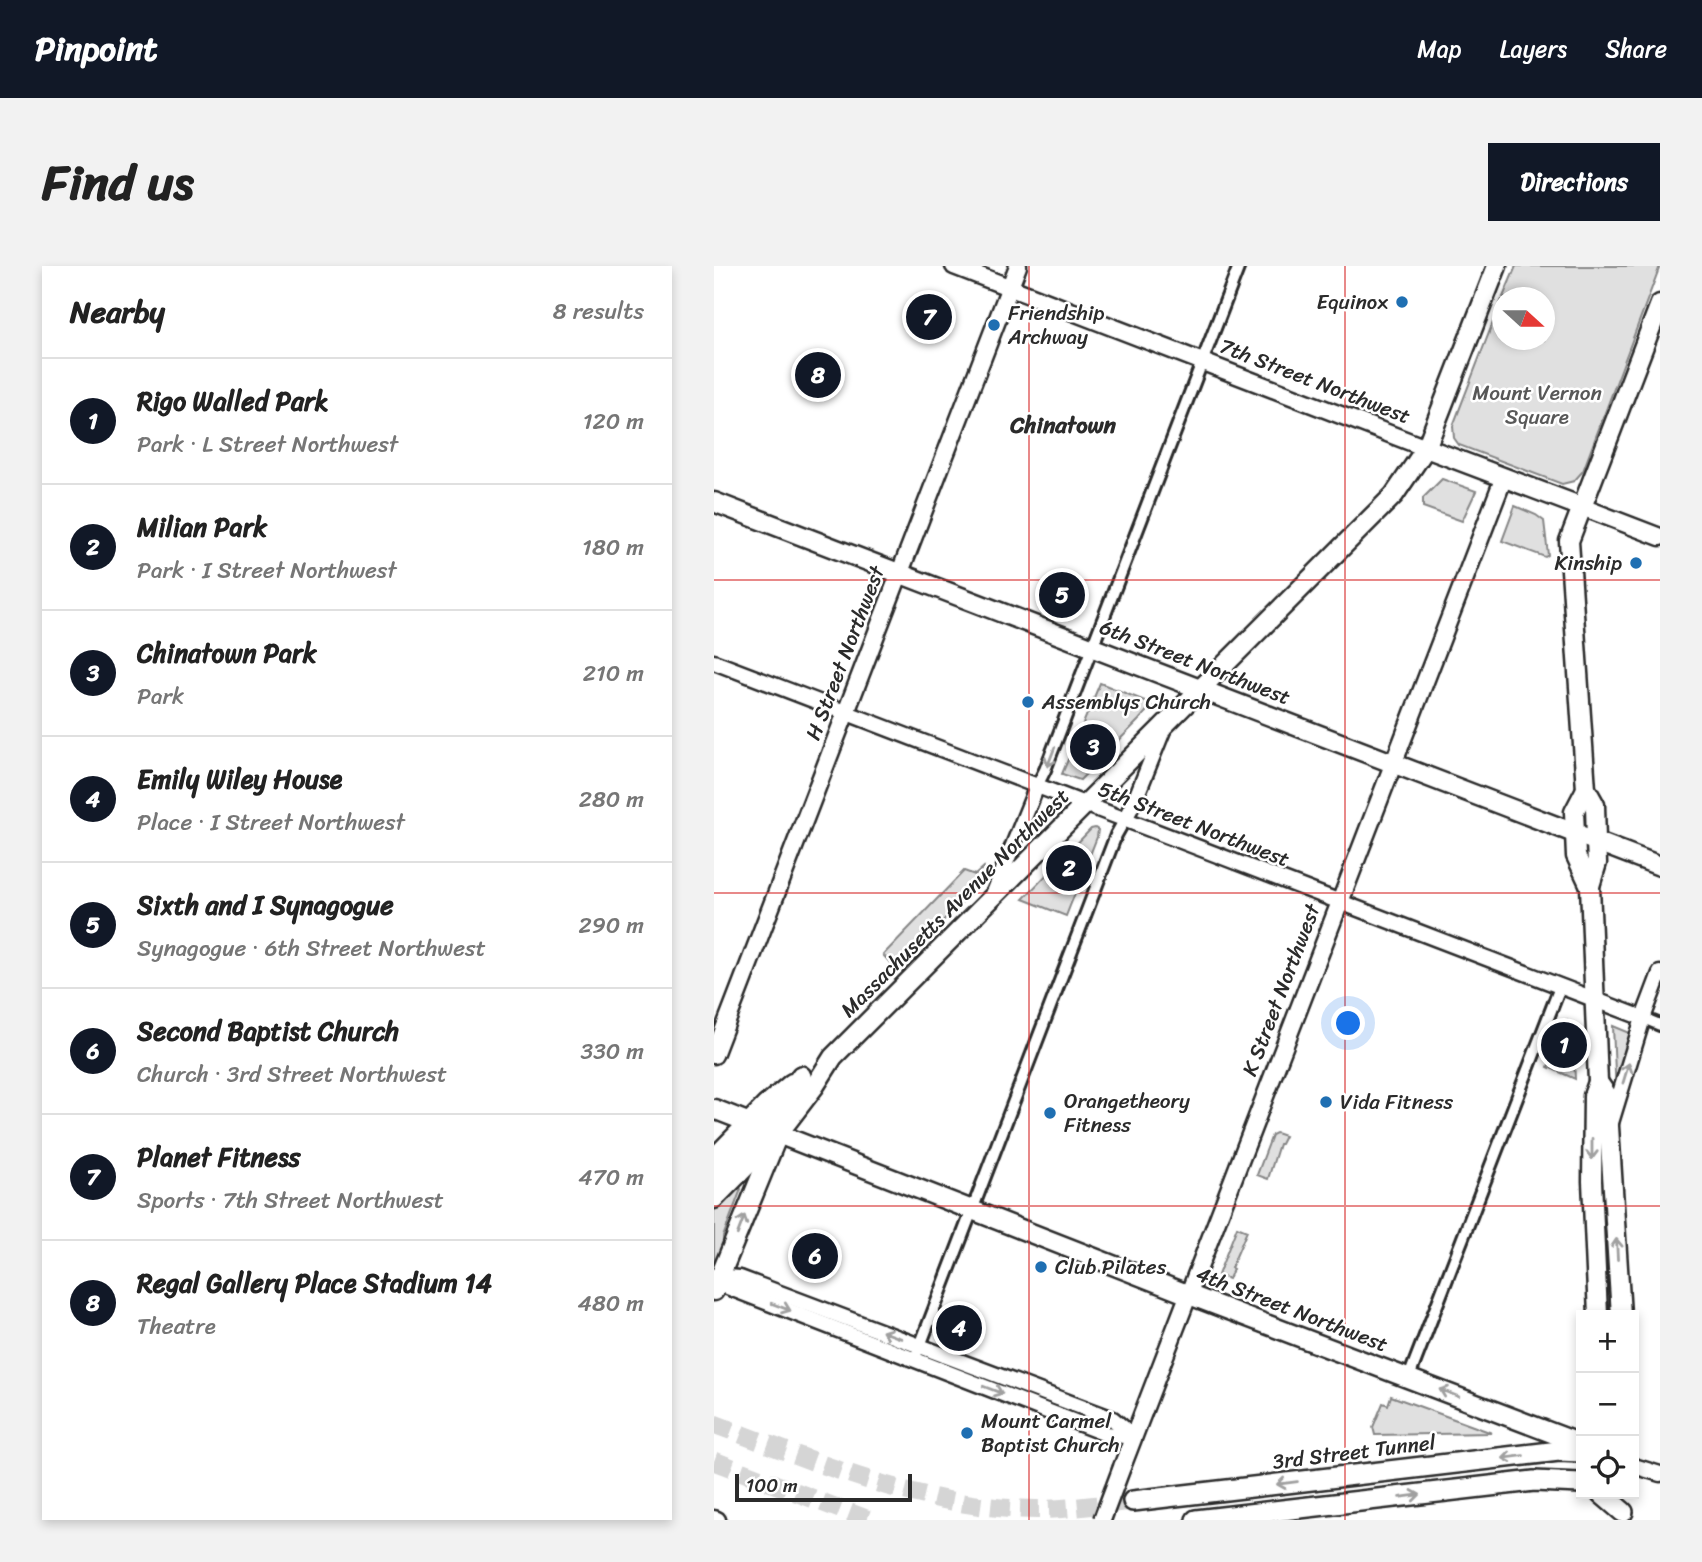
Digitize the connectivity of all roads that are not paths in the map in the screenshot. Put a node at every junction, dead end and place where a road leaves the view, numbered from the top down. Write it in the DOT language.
graph roads {
  1 [pos="954,266"];
  2 [pos="1018,266"];
  3 [pos="1239,266"];
  4 [pos="1497,266"];
  5 [pos="1009,287"];
  6 [pos="1660,304"];
  7 [pos="1202,362"];
  8 [pos="1426,448"];
  9 [pos="1504,477"];
  10 [pos="714,502"];
  11 [pos="1582,507"];
  12 [pos="1660,537"];
  13 [pos="900,573"];
  14 [pos="1093,647"];
  15 [pos="714,662"];
  16 [pos="1201,689"];
  17 [pos="846,712"];
  18 [pos="1166,724"];
  19 [pos="1392,762"];
  20 [pos="1037,786"];
  21 [pos="1586,789"];
  22 [pos="1086,805"];
  23 [pos="1125,819"];
  24 [pos="1575,833"];
  25 [pos="1596,841"];
  26 [pos="1660,866"];
  27 [pos="1590,886"];
  28 [pos="991,900"];
  29 [pos="1339,902"];
  30 [pos="1660,973"];
  31 [pos="1560,987"];
  32 [pos="1594,1000"];
  33 [pos="1643,1018"];
  34 [pos="1660,1025"];
  35 [pos="714,1055"];
  36 [pos="833,1057"];
  37 [pos="801,1076"];
  38 [pos="1598,1082"];
  39 [pos="714,1110"];
  40 [pos="1609,1127"];
  41 [pos="763,1128"];
  42 [pos="714,1158"];
  43 [pos="714,1179"];
  44 [pos="714,1199"];
  45 [pos="972,1209"];
  46 [pos="716,1282"];
  47 [pos="1188,1294"];
  48 [pos="1598,1310"];
  49 [pos="1620,1310"];
  50 [pos="917,1353"];
  51 [pos="1409,1377"];
  52 [pos="1134,1437"];
  53 [pos="1576,1442"];
  54 [pos="1576,1452"];
  55 [pos="1639,1468"];
  56 [pos="1660,1475"];
  57 [pos="1576,1482"];
  58 [pos="1133,1501"];
  59 [pos="1102,1520"];
  60 [pos="1196,1520"];
  1 -- 5 [label="main road, 7th Street Northwest"];
  2 -- 5 [label="main road, H Street Northwest"];
  3 -- 7 [label="street"];
  4 -- 8 [label="main road"];
  5 -- 7 [label="main road, 7th Street Northwest"];
  5 -- 13 [label="main road, H Street Northwest"];
  6 -- 11 [label="main road"];
  7 -- 8 [label="main road, 7th Street Northwest"];
  7 -- 14 [label="street"];
  8 -- 9 [label="main road, 7th Street Northwest"];
  8 -- 16 [label="main road, Massachusetts Avenue Northwest"];
  9 -- 11 [label="main road, 7th Street Northwest"];
  9 -- 19 [label="main road, K Street Northwest"];
  10 -- 13 [label="main road, 6th Street Northwest"];
  11 -- 12 [label="main road, 7th Street Northwest"];
  11 -- 21 [label="main road"];
  13 -- 14 [label="main road, 6th Street Northwest"];
  13 -- 17 [label="main road, H Street Northwest"];
  14 -- 16 [label="main road, 6th Street Northwest"];
  14 -- 20 [label="street, one-way"];
  15 -- 17 [label="street, 5th Street Northwest"];
  16 -- 18 [label="main road, Massachusetts Avenue Northwest"];
  16 -- 19 [label="main road, 6th Street Northwest"];
  17 -- 20 [label="street, 5th Street Northwest"];
  17 -- 35 [label="main road, H Street Northwest"];
  18 -- 22 [label="main road, Massachusetts Avenue Northwest"];
  18 -- 23 [label="street"];
  19 -- 24 [label="main road, 6th Street Northwest"];
  19 -- 29 [label="main road, K Street Northwest"];
  20 -- 22 [label="street, 5th Street Northwest"];
  20 -- 28 [label="street"];
  21 -- 24 [label="main road"];
  21 -- 25 [label="main road"];
  22 -- 23 [label="street, 5th Street Northwest"];
  22 -- 28 [label="main road, Massachusetts Avenue Northwest"];
  23 -- 29 [label="street, 5th Street Northwest"];
  23 -- 45 [label="street"];
  24 -- 25 [label="main road, 6th Street Northwest"];
  24 -- 27 [label="main road"];
  25 -- 26 [label="main road, 6th Street Northwest"];
  25 -- 27 [label="main road"];
  27 -- 32 [label="main road"];
  28 -- 36 [label="main road, Massachusetts Avenue Northwest"];
  29 -- 31 [label="street, 5th Street Northwest"];
  29 -- 47 [label="main road, K Street Northwest"];
  30 -- 33 [label="street"];
  31 -- 32 [label="street, 5th Street Northwest"];
  31 -- 51 [label="street"];
  32 -- 33 [label="street, 5th Street Northwest"];
  32 -- 38 [label="main road"];
  33 -- 34 [label="street, 5th Street Northwest"];
  40 -- 33 [label="street, one-way"];
  36 -- 37 [label="main road, Massachusetts Avenue Northwest"];
  36 -- 41 [label="main road, Massachusetts Avenue Northwest"];
  37 -- 41 [label="highway"];
  38 -- 40 [label="main road"];
  38 -- 48 [label="main road, one-way"];
  39 -- 41 [label="main road, 4th Street Northwest"];
  49 -- 40 [label="main road, one-way"];
  41 -- 42 [label="main road, Massachusetts Avenue Northwest"];
  41 -- 43 [label="highway"];
  41 -- 44 [label="main road, Massachusetts Avenue Northwest"];
  41 -- 45 [label="main road, 4th Street Northwest"];
  46 -- 41 [label="main road, one-way"];
  45 -- 47 [label="main road, 4th Street Northwest"];
  45 -- 50 [label="street"];
  46 -- 50 [label="street"];
  47 -- 51 [label="main road, 4th Street Northwest"];
  47 -- 52 [label="main road, K Street Northwest"];
  50 -- 52 [label="street"];
  53 -- 51 [label="main road, 4th Street Northwest, one-way"];
  52 -- 59 [label="main road, K Street Northwest, bridge"];
  54 -- 58 [label="highway, 3rd Street Tunnel, one-way"];
  55 -- 56 [label="street"];
  60 -- 57 [label="highway, one-way"];
}
